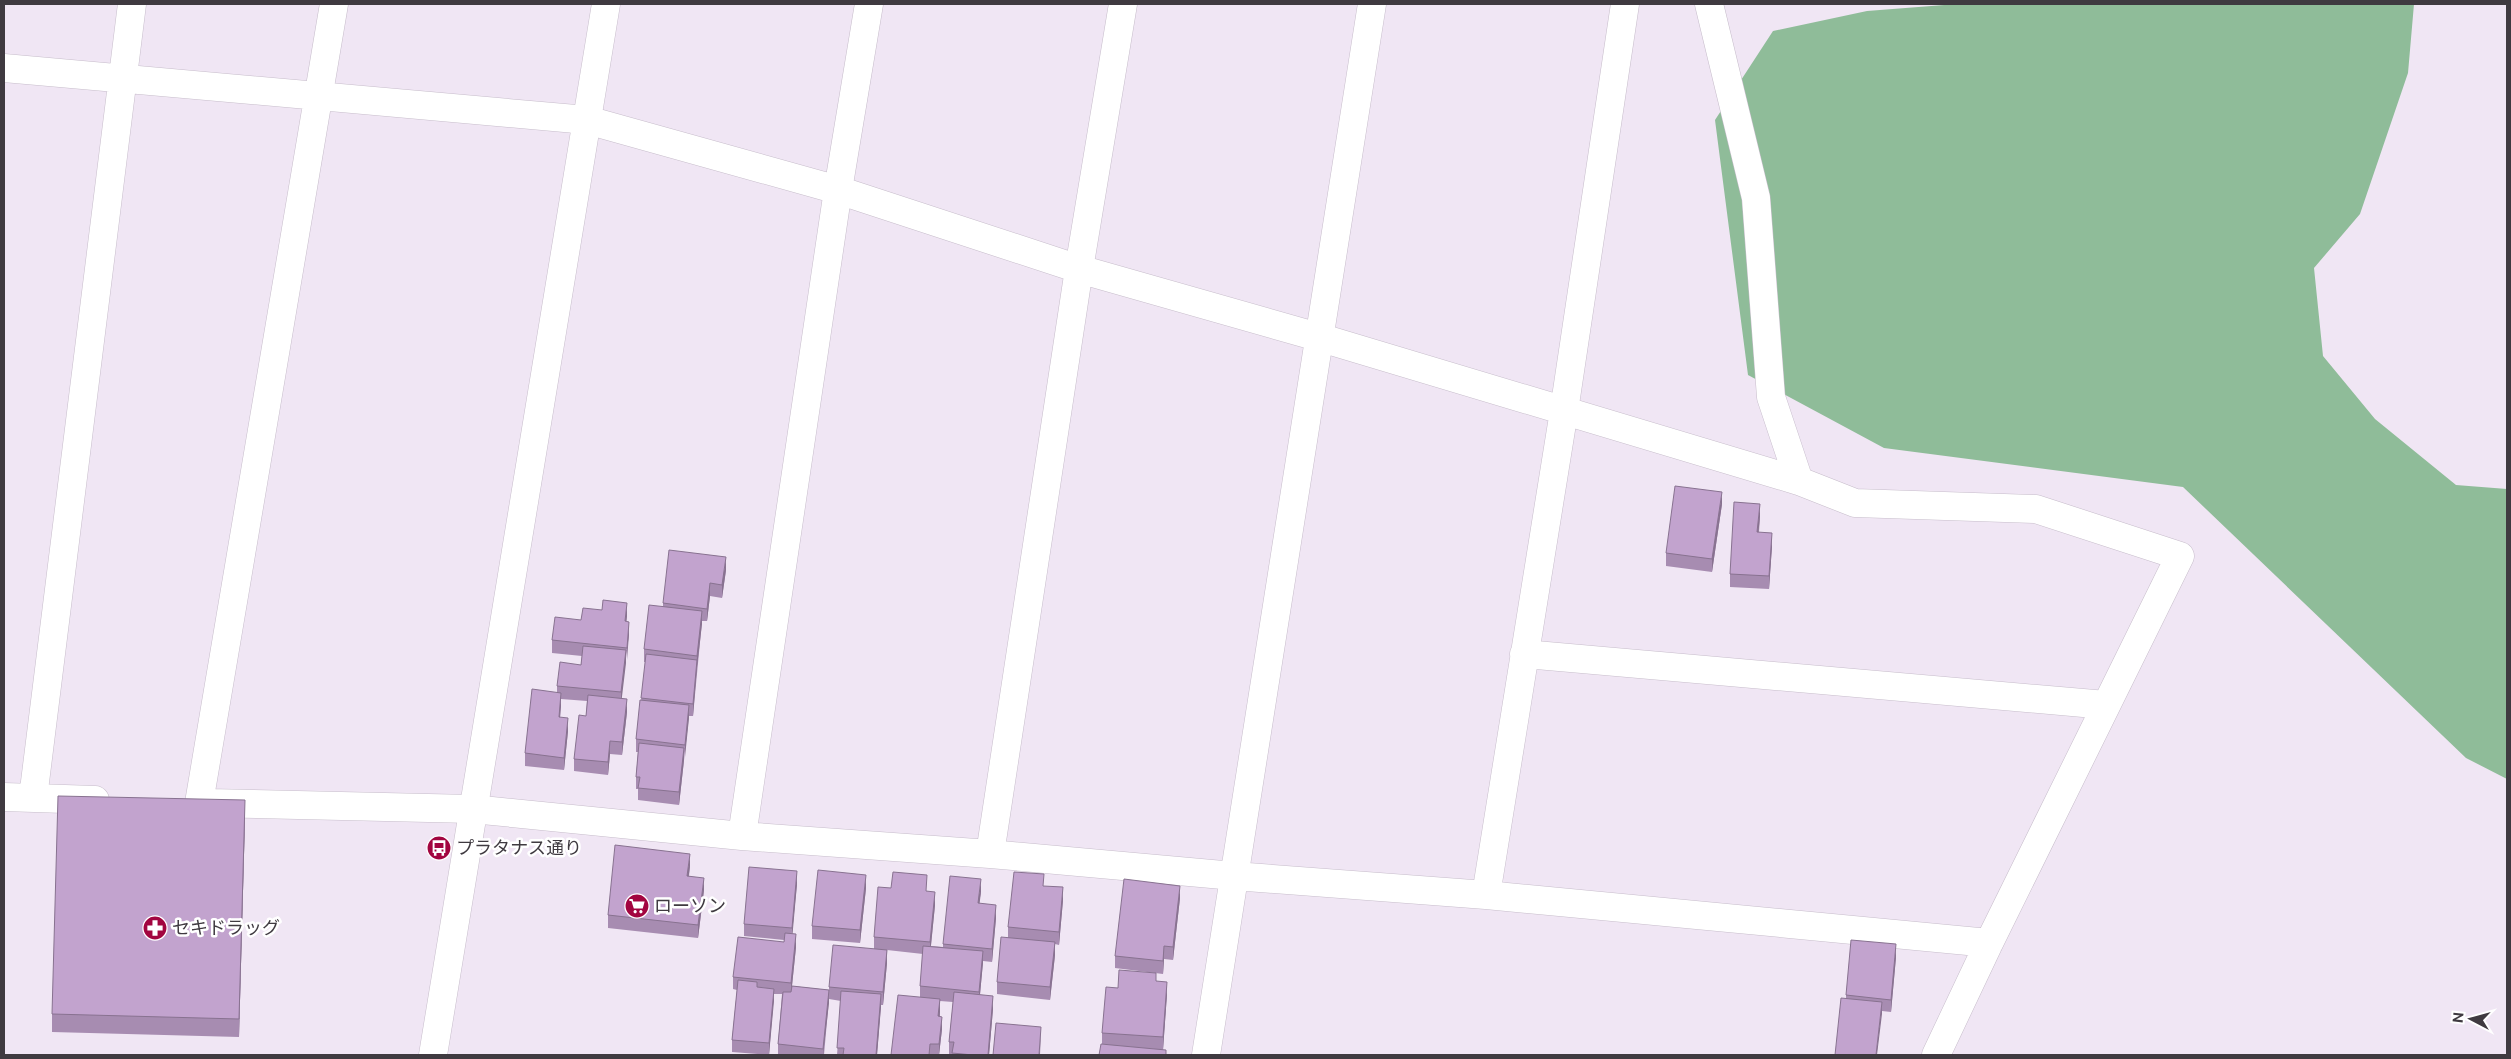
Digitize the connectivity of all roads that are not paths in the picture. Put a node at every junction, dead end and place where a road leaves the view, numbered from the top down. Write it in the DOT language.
graph roads {
  1 [pos="132,4"];
  2 [pos="334,4"];
  3 [pos="606,4"];
  4 [pos="869,4"];
  5 [pos="1123,4"];
  6 [pos="1372,4"];
  7 [pos="1625,4"];
  8 [pos="1709,4"];
  9 [pos="4,68"];
  10 [pos="122,77"];
  11 [pos="319,96"];
  12 [pos="587,120"];
  13 [pos="838,190"];
  14 [pos="1079,269"];
  15 [pos="1318,337"];
  16 [pos="1564,411"];
  17 [pos="1799,480"];
  18 [pos="1524,654"];
  19 [pos="2106,706"];
  20 [pos="4,798"];
  21 [pos="33,798"];
  22 [pos="121,801"];
  23 [pos="169,802"];
  24 [pos="198,803"];
  25 [pos="472,809"];
  26 [pos="742,836"];
  27 [pos="990,854"];
  28 [pos="1234,876"];
  29 [pos="1486,895"];
  30 [pos="1989,943"];
  31 [pos="433,1055"];
  32 [pos="1206,1055"];
  33 [pos="1936,1055"];
  1 -- 10 [label="street"];
  2 -- 11 [label="street"];
  3 -- 12 [label="street"];
  4 -- 13 [label="street"];
  5 -- 14 [label="street"];
  6 -- 15 [label="street"];
  7 -- 16 [label="street"];
  8 -- 17 [label="street"];
  9 -- 10 [label="street"];
  10 -- 11 [label="street"];
  10 -- 21 [label="street"];
  11 -- 12 [label="street"];
  11 -- 24 [label="street"];
  12 -- 13 [label="street"];
  12 -- 25 [label="street"];
  13 -- 14 [label="street"];
  13 -- 26 [label="street"];
  14 -- 15 [label="street"];
  14 -- 27 [label="street"];
  15 -- 16 [label="street"];
  15 -- 28 [label="street"];
  16 -- 17 [label="street"];
  16 -- 18 [label="street"];
  17 -- 19 [label="street"];
  18 -- 19 [label="street"];
  18 -- 29 [label="street"];
  19 -- 30 [label="street"];
  20 -- 21 [label="street"];
  21 -- 22 [label="street"];
  23 -- 24 [label="street"];
  24 -- 25 [label="street"];
  25 -- 26 [label="street"];
  25 -- 31 [label="street"];
  26 -- 27 [label="street"];
  27 -- 28 [label="street"];
  28 -- 29 [label="street"];
  28 -- 32 [label="street"];
  29 -- 30 [label="street"];
  30 -- 33 [label="street"];
}
